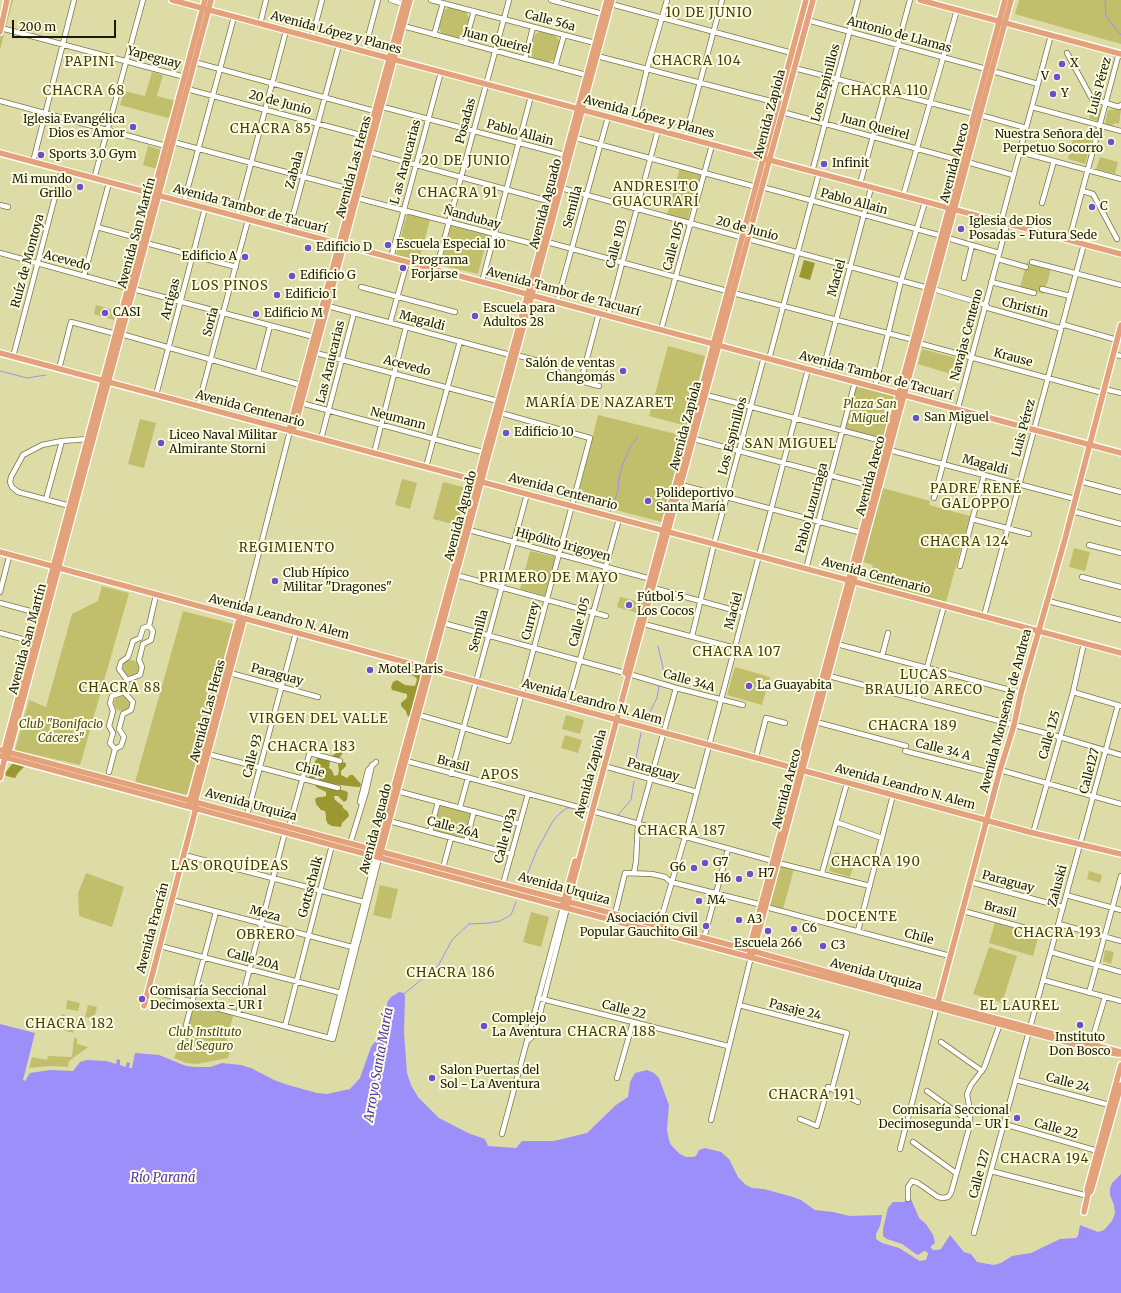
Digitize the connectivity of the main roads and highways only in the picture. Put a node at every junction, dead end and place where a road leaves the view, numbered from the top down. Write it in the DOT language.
graph roads {
  1 [pos="7,0"];
  2 [pos="172,0"];
  3 [pos="205,0"];
  4 [pos="211,0"];
  5 [pos="410,0"];
  6 [pos="806,0"];
  7 [pos="813,0"];
  8 [pos="920,0"];
  9 [pos="1005,0"];
  10 [pos="1011,0"];
  11 [pos="610,1"];
  12 [pos="404,2"];
  13 [pos="206,9"];
  14 [pos="2,12"];
  15 [pos="605,15"];
  16 [pos="1002,22"];
  17 [pos="0,30"];
  18 [pos="1120,54"];
  19 [pos="392,59"];
  20 [pos="378,109"];
  21 [pos="580,109"];
  22 [pos="572,137"];
  23 [pos="0,153"];
  24 [pos="766,159"];
  25 [pos="355,194"];
  26 [pos="156,195"];
  27 [pos="952,209"];
  28 [pos="341,245"];
  29 [pos="1121,254"];
  30 [pos="530,295"];
  31 [pos="325,305"];
  32 [pos="1121,325"];
  33 [pos="716,345"];
  34 [pos="312,352"];
  35 [pos="0,353"];
  36 [pos="514,355"];
  37 [pos="106,381"];
  38 [pos="303,385"];
  39 [pos="902,394"];
  40 [pos="498,412"];
  41 [pos="290,431"];
  42 [pos="1089,444"];
  43 [pos="1121,453"];
  44 [pos="480,482"];
  45 [pos="665,531"];
  46 [pos="0,554"];
  47 [pos="55,568"];
  48 [pos="851,581"];
  49 [pos="242,619"];
  50 [pos="641,623"];
  51 [pos="1038,631"];
  52 [pos="1121,653"];
  53 [pos="428,669"];
  54 [pos="615,719"];
  55 [pos="4,753"];
  56 [pos="801,769"];
  57 [pos="0,778"];
  58 [pos="191,803"];
  59 [pos="196,808"];
  60 [pos="590,811"];
  61 [pos="987,820"];
  62 [pos="378,854"];
  63 [pos="1121,854"];
  64 [pos="566,904"];
  65 [pos="751,953"];
  66 [pos="937,1005"];
  67 [pos="144,1006"];
  68 [pos="1030,1029"];
  69 [pos="1121,1053"];
  70 [pos="1121,1065"];
  71 [pos="1121,1085"];
  72 [pos="1113,1106"];
  73 [pos="1084,1212"];
  1 -- 14 [label="main road"];
  2 -- 13 [label="main road, Avenida López y Planes"];
  3 -- 13 [label="main road, Avenida San Martín"];
  4 -- 13 [label="main road, Avenida San Martín"];
  5 -- 19 [label="main road, Avenida Las Heras"];
  6 -- 24 [label="main road, Avenida Zapiola"];
  7 -- 24 [label="main road, Avenida Zapiola"];
  8 -- 16 [label="main road"];
  9 -- 16 [label="main road, Avenida Areco"];
  10 -- 16 [label="main road, Avenida Areco"];
  11 -- 15 [label="main road, Avenida Aguado"];
  12 -- 19 [label="main road, Avenida Las Heras"];
  13 -- 19 [label="main road, Avenida López y Planes"];
  13 -- 26 [label="main road, Avenida San Martín"];
  13 -- 26 [label="main road, Avenida San Martín"];
  14 -- 17 [label="main road"];
  15 -- 21 [label="main road, Avenida Aguado"];
  15 -- 21 [label="main road, Avenida Aguado"];
  16 -- 18 [label="main road"];
  16 -- 27 [label="main road, Avenida Areco"];
  19 -- 20 [label="main road, Avenida Las Heras"];
  19 -- 21 [label="main road, Avenida López y Planes"];
  20 -- 25 [label="main road, Avenida Las Heras"];
  20 -- 25 [label="main road, Avenida Las Heras"];
  21 -- 22 [label="main road, Avenida Aguado"];
  21 -- 24 [label="main road, Avenida López y Planes"];
  22 -- 30 [label="main road, Avenida Aguado"];
  22 -- 30 [label="main road, Avenida Aguado"];
  23 -- 26 [label="main road, Avenida Tambor de Tacuarí"];
  24 -- 27 [label="main road, Avenida López y Planes"];
  24 -- 33 [label="main road, Avenida Zapiola"];
  25 -- 28 [label="main road, Avenida Las Heras"];
  26 -- 28 [label="main road, Avenida Tambor de Tacuarí"];
  26 -- 37 [label="main road, Avenida San Martín"];
  27 -- 29 [label="main road, Avenida López y Planes"];
  27 -- 39 [label="main road, Avenida Areco"];
  28 -- 30 [label="main road, Avenida Tambor de Tacuarí"];
  28 -- 31 [label="main road, Avenida Las Heras"];
  30 -- 33 [label="main road, Avenida Tambor de Tacuarí"];
  30 -- 36 [label="main road, Avenida Aguado"];
  31 -- 34 [label="main road, Avenida Las Heras"];
  31 -- 34 [label="main road, Avenida Las Heras"];
  32 -- 42 [label="main road, Avenida Monseñor de Andrea"];
  33 -- 39 [label="main road, Avenida Tambor de Tacuarí"];
  33 -- 45 [label="main road, Avenida Zapiola"];
  33 -- 45 [label="main road, Avenida Zapiola"];
  34 -- 38 [label="main road, Avenida Las Heras"];
  35 -- 37 [label="main road, Avenida Centenario"];
  36 -- 40 [label="main road, Avenida Aguado"];
  36 -- 40 [label="main road, Avenida Aguado"];
  37 -- 41 [label="main road, Avenida Centenario"];
  37 -- 47 [label="main road, Avenida San Martín"];
  37 -- 47 [label="main road, Avenida San Martín"];
  38 -- 41 [label="main road, Avenida Las Heras"];
  38 -- 41 [label="main road, Avenida Las Heras"];
  39 -- 42 [label="main road, Avenida Tambor de Tacuarí"];
  39 -- 48 [label="main road, Avenida Areco"];
  39 -- 48 [label="main road, Avenida Areco"];
  40 -- 44 [label="main road, Avenida Aguado"];
  41 -- 44 [label="main road, Avenida Centenario"];
  42 -- 43 [label="main road, Avenida Tambor de Tacuarí"];
  42 -- 51 [label="main road, Avenida Monseñor de Andrea"];
  44 -- 45 [label="main road, Avenida Centenario"];
  44 -- 53 [label="main road, Avenida Aguado"];
  44 -- 53 [label="main road, Avenida Aguado"];
  45 -- 48 [label="main road, Avenida Centenario"];
  45 -- 50 [label="main road, Avenida Zapiola"];
  45 -- 50 [label="main road, Avenida Zapiola"];
  46 -- 47 [label="main road, Avenida Leandro N. Alem"];
  46 -- 47 [label="main road, Avenida Leandro N. Alem"];
  47 -- 49 [label="main road, Avenida Leandro N. Alem"];
  47 -- 55 [label="main road, Avenida San Martín"];
  47 -- 55 [label="main road, Avenida San Martín"];
  48 -- 51 [label="main road, Avenida Centenario"];
  48 -- 56 [label="main road, Avenida Areco"];
  48 -- 56 [label="main road, Avenida Areco"];
  49 -- 53 [label="main road, Avenida Leandro N. Alem"];
  49 -- 58 [label="main road, Avenida Las Heras"];
  49 -- 58 [label="main road, Avenida Las Heras"];
  50 -- 54 [label="main road, Avenida Zapiola"];
  51 -- 52 [label="main road, Avenida Centenario"];
  51 -- 61 [label="main road, Avenida Monseñor de Andrea"];
  53 -- 54 [label="main road, Avenida Leandro N. Alem"];
  53 -- 62 [label="main road, Avenida Aguado"];
  53 -- 62 [label="main road, Avenida Aguado"];
  54 -- 56 [label="main road, Avenida Leandro N. Alem"];
  54 -- 60 [label="main road, Avenida Zapiola"];
  54 -- 60 [label="main road, Avenida Zapiola"];
  55 -- 57 [label="main road"];
  55 -- 58 [label="main road, Avenida Urquiza"];
  56 -- 61 [label="main road, Avenida Leandro N. Alem"];
  56 -- 65 [label="main road, Avenida Areco"];
  58 -- 59 [label="main road, Avenida Las Heras"];
  58 -- 62 [label="main road, Avenida Urquiza"];
  59 -- 62 [label="main road, Avenida Urquiza"];
  59 -- 67 [label="main road, Avenida Fracrán"];
  60 -- 64 [label="main road, Avenida Zapiola"];
  61 -- 63 [label="main road, Avenida Leandro N. Alem"];
  61 -- 66 [label="main road, Avenida Monseñor de Andrea"];
  62 -- 64 [label="main road, Avenida Urquiza"];
  62 -- 64 [label="main road, Avenida Urquiza"];
  64 -- 65 [label="main road, Avenida Urquiza"];
  64 -- 65 [label="main road, Avenida Urquiza"];
  65 -- 66 [label="main road, Avenida Urquiza"];
  66 -- 68 [label="main road, Avenida Urquiza"];
  68 -- 69 [label="main road, Avenida Urquiza"];
  68 -- 69 [label="main road, Avenida Urquiza"];
  70 -- 72 [label="main road"];
  71 -- 72 [label="main road"];
  72 -- 73 [label="main road"];
}
